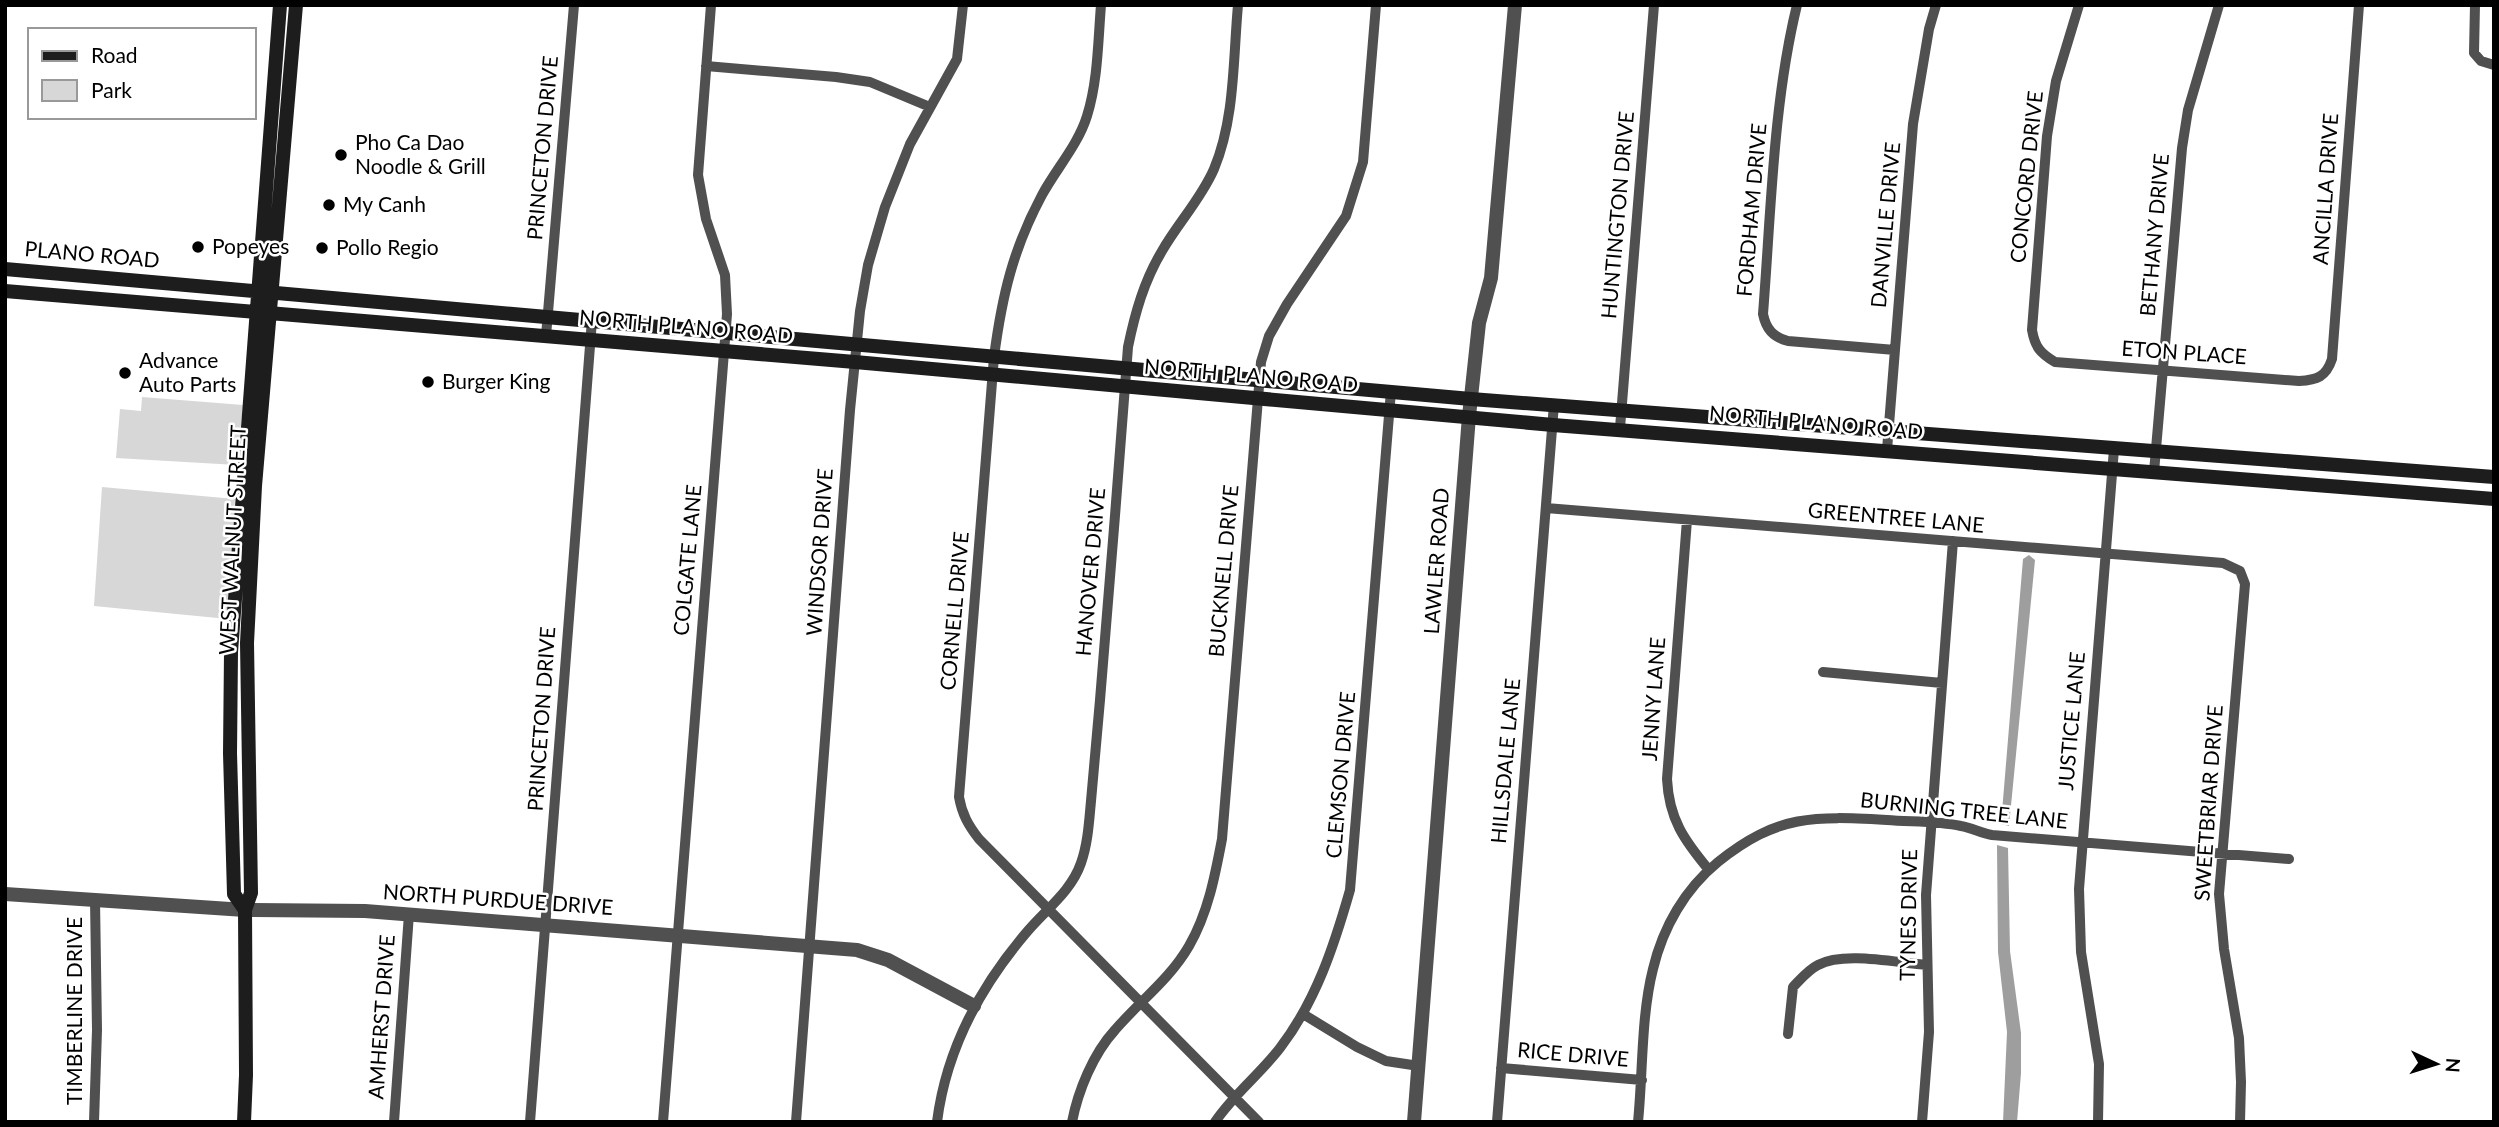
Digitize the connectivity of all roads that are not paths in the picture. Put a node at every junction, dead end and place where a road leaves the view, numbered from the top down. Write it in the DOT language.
graph roads {
  1 [pos="280,5"];
  2 [pos="296,5"];
  3 [pos="574,5"];
  4 [pos="711,5"];
  5 [pos="963,5"];
  6 [pos="1101,5"];
  7 [pos="1238,5"];
  8 [pos="1376,5"];
  9 [pos="1515,5"];
  10 [pos="1654,5"];
  11 [pos="1797,5"];
  12 [pos="1936,5"];
  13 [pos="2079,5"];
  14 [pos="2219,5"];
  15 [pos="2359,5"];
  16 [pos="2475,5"];
  17 [pos="2494,65"];
  18 [pos="706,66"];
  19 [pos="930,107"];
  20 [pos="5,269"];
  21 [pos="5,291"];
  22 [pos="265,292"];
  23 [pos="395,303"];
  24 [pos="469,309"];
  25 [pos="263,311"];
  26 [pos="548,316"];
  27 [pos="592,320"];
  28 [pos="410,325"];
  29 [pos="726,332"];
  30 [pos="547,336"];
  31 [pos="591,340"];
  32 [pos="857,345"];
  33 [pos="1895,350"];
  34 [pos="724,351"];
  35 [pos="2041,354"];
  36 [pos="994,357"];
  37 [pos="855,362"];
  38 [pos="1126,368"];
  39 [pos="2164,371"];
  40 [pos="993,374"];
  41 [pos="2325,374"];
  42 [pos="1260,379"];
  43 [pos="1126,386"];
  44 [pos="1391,391"];
  45 [pos="1258,398"];
  46 [pos="1471,399"];
  47 [pos="1554,404"];
  48 [pos="1622,409"];
  49 [pos="1390,410"];
  50 [pos="1469,416"];
  51 [pos="1553,425"];
  52 [pos="1620,428"];
  53 [pos="1889,431"];
  54 [pos="2114,449"];
  55 [pos="1887,450"];
  56 [pos="2156,452"];
  57 [pos="2113,469"];
  58 [pos="2154,472"];
  59 [pos="2494,477"];
  60 [pos="2494,499"];
  61 [pos="1546,508"];
  62 [pos="1687,520"];
  63 [pos="1953,541"];
  64 [pos="2106,553"];
  65 [pos="2240,571"];
  66 [pos="1823,672"];
  67 [pos="1942,683"];
  68 [pos="1931,823"];
  69 [pos="2082,843"];
  70 [pos="2222,854"];
  71 [pos="2289,859"];
  72 [pos="1709,870"];
  73 [pos="5,894"];
  74 [pos="95,900"];
  75 [pos="245,910"];
  76 [pos="1050,910"];
  77 [pos="409,914"];
  78 [pos="545,925"];
  79 [pos="678,935"];
  80 [pos="809,946"];
  81 [pos="1927,965"];
  82 [pos="1141,1004"];
  83 [pos="974,1006"];
  84 [pos="1303,1014"];
  85 [pos="1788,1034"];
  86 [pos="1419,1066"];
  87 [pos="1501,1068"];
  88 [pos="1642,1080"];
  89 [pos="1235,1098"];
  90 [pos="94,1122"];
  91 [pos="244,1122"];
  92 [pos="394,1122"];
  93 [pos="530,1122"];
  94 [pos="663,1122"];
  95 [pos="796,1122"];
  96 [pos="937,1122"];
  97 [pos="1072,1122"];
  98 [pos="1215,1122"];
  99 [pos="1259,1122"];
  100 [pos="1414,1122"];
  101 [pos="1497,1122"];
  102 [pos="1639,1122"];
  103 [pos="1922,1122"];
  104 [pos="2098,1122"];
  105 [pos="2240,1122"];
  1 -- 22 [label="main road"];
  2 -- 22 [label="main road, WEST WALNUT STREET"];
  3 -- 26 [label="street, PRINCETON DRIVE"];
  4 -- 18 [label="street, COLGATE LANE"];
  5 -- 19 [label="street, WINDSOR DRIVE"];
  6 -- 36 [label="street, CORNELL DRIVE"];
  7 -- 38 [label="street, HANOVER DRIVE"];
  8 -- 42 [label="street, BUCKNELL DRIVE"];
  9 -- 46 [label="street, LAWLER ROAD"];
  10 -- 48 [label="street, HUNTINGTON DRIVE"];
  11 -- 33 [label="street, FORDHAM DRIVE"];
  12 -- 33 [label="street, DANVILLE DRIVE"];
  13 -- 35 [label="street, CONCORD DRIVE"];
  14 -- 39 [label="street, BETHANY DRIVE"];
  15 -- 41 [label="street, ANCILLA DRIVE"];
  16 -- 17 [label="street"];
  18 -- 19 [label="street"];
  18 -- 29 [label="street, COLGATE LANE"];
  19 -- 32 [label="street, WINDSOR DRIVE"];
  20 -- 22 [label="main road, PLANO ROAD"];
  21 -- 25 [label="main road, NORTH PLANO ROAD"];
  22 -- 23 [label="main road, NORTH PLANO ROAD"];
  22 -- 25 [label="main road, WEST WALNUT STREET"];
  23 -- 24 [label="main road, NORTH PLANO ROAD"];
  23 -- 28 [label="main road"];
  24 -- 26 [label="main road, NORTH PLANO ROAD"];
  24 -- 28 [label="main road"];
  25 -- 28 [label="main road, NORTH PLANO ROAD"];
  25 -- 75 [label="main road, WEST WALNUT STREET"];
  26 -- 27 [label="main road, NORTH PLANO ROAD"];
  26 -- 30 [label="street, PRINCETON DRIVE"];
  27 -- 29 [label="main road, NORTH PLANO ROAD"];
  27 -- 31 [label="street, PRINCETON DRIVE"];
  28 -- 30 [label="main road, NORTH PLANO ROAD"];
  29 -- 32 [label="main road, NORTH PLANO ROAD"];
  29 -- 34 [label="street, COLGATE LANE"];
  30 -- 31 [label="main road, NORTH PLANO ROAD"];
  31 -- 34 [label="main road, NORTH PLANO ROAD"];
  31 -- 78 [label="street, PRINCETON DRIVE"];
  32 -- 36 [label="main road, NORTH PLANO ROAD"];
  32 -- 37 [label="street, WINDSOR DRIVE"];
  33 -- 53 [label="street, DANVILLE DRIVE"];
  34 -- 37 [label="main road, NORTH PLANO ROAD"];
  34 -- 79 [label="street, COLGATE LANE"];
  35 -- 39 [label="street, ETON PLACE"];
  36 -- 38 [label="main road, NORTH PLANO ROAD"];
  36 -- 40 [label="street, CORNELL DRIVE"];
  37 -- 40 [label="main road, NORTH PLANO ROAD"];
  37 -- 80 [label="street, WINDSOR DRIVE"];
  38 -- 42 [label="main road, NORTH PLANO ROAD"];
  38 -- 43 [label="street, HANOVER DRIVE"];
  39 -- 41 [label="street, ETON PLACE"];
  39 -- 56 [label="street, BETHANY DRIVE"];
  40 -- 43 [label="main road, NORTH PLANO ROAD"];
  40 -- 76 [label="street, CORNELL DRIVE"];
  42 -- 44 [label="main road, NORTH PLANO ROAD"];
  42 -- 45 [label="street, BUCKNELL DRIVE"];
  43 -- 45 [label="main road, NORTH PLANO ROAD"];
  43 -- 76 [label="street, HANOVER DRIVE"];
  44 -- 46 [label="main road, NORTH PLANO ROAD"];
  44 -- 49 [label="street, CLEMSON DRIVE"];
  45 -- 49 [label="main road, NORTH PLANO ROAD"];
  45 -- 82 [label="street, BUCKNELL DRIVE"];
  46 -- 47 [label="main road, NORTH PLANO ROAD"];
  46 -- 50 [label="street, LAWLER ROAD"];
  47 -- 48 [label="main road, NORTH PLANO ROAD"];
  47 -- 51 [label="street, HILLSDALE LANE"];
  48 -- 52 [label="street, HUNTINGTON DRIVE"];
  48 -- 53 [label="main road, NORTH PLANO ROAD"];
  49 -- 50 [label="main road, NORTH PLANO ROAD"];
  49 -- 84 [label="street, CLEMSON DRIVE"];
  50 -- 51 [label="main road, NORTH PLANO ROAD"];
  50 -- 86 [label="street, LAWLER ROAD"];
  51 -- 52 [label="main road, NORTH PLANO ROAD"];
  51 -- 61 [label="street, HILLSDALE LANE"];
  52 -- 55 [label="main road, NORTH PLANO ROAD"];
  53 -- 54 [label="main road, NORTH PLANO ROAD"];
  53 -- 55 [label="street, DANVILLE DRIVE"];
  54 -- 56 [label="main road, NORTH PLANO ROAD"];
  54 -- 57 [label="street, JUSTICE LANE"];
  55 -- 57 [label="main road, NORTH PLANO ROAD"];
  56 -- 58 [label="street, BETHANY DRIVE"];
  56 -- 59 [label="main road, NORTH PLANO ROAD"];
  57 -- 58 [label="main road, NORTH PLANO ROAD"];
  57 -- 64 [label="street, JUSTICE LANE"];
  58 -- 60 [label="main road, NORTH PLANO ROAD"];
  61 -- 62 [label="street, GREENTREE LANE"];
  61 -- 87 [label="street, HILLSDALE LANE"];
  62 -- 63 [label="street, GREENTREE LANE"];
  62 -- 72 [label="street, JENNY LANE"];
  63 -- 64 [label="street, GREENTREE LANE"];
  63 -- 67 [label="street, TYNES DRIVE"];
  64 -- 65 [label="street, GREENTREE LANE"];
  64 -- 69 [label="street, JUSTICE LANE"];
  65 -- 70 [label="street, SWEETBRIAR DRIVE"];
  66 -- 67 [label="street"];
  67 -- 68 [label="street, TYNES DRIVE"];
  68 -- 69 [label="street, BURNING TREE LANE"];
  68 -- 72 [label="street, BURNING TREE LANE"];
  68 -- 81 [label="street, TYNES DRIVE"];
  69 -- 70 [label="street, BURNING TREE LANE"];
  69 -- 104 [label="street, JUSTICE LANE"];
  70 -- 71 [label="street, BURNING TREE LANE"];
  70 -- 105 [label="street, SWEETBRIAR DRIVE"];
  72 -- 88 [label="street, BURNING TREE LANE"];
  73 -- 74 [label="street, NORTH PURDUE DRIVE"];
  74 -- 75 [label="street, NORTH PURDUE DRIVE"];
  74 -- 90 [label="street, TIMBERLINE DRIVE"];
  75 -- 77 [label="street, NORTH PURDUE DRIVE"];
  75 -- 91 [label="main road, WEST WALNUT STREET"];
  76 -- 82 [label="street, CORNELL DRIVE"];
  76 -- 83 [label="street, HANOVER DRIVE"];
  77 -- 78 [label="street, NORTH PURDUE DRIVE"];
  77 -- 92 [label="street, AMHERST DRIVE"];
  78 -- 79 [label="street, NORTH PURDUE DRIVE"];
  78 -- 93 [label="street, PRINCETON DRIVE"];
  79 -- 80 [label="street, NORTH PURDUE DRIVE"];
  79 -- 94 [label="street, COLGATE LANE"];
  80 -- 83 [label="street, NORTH PURDUE DRIVE"];
  80 -- 95 [label="street, WINDSOR DRIVE"];
  81 -- 85 [label="street"];
  81 -- 103 [label="street, TYNES DRIVE"];
  82 -- 89 [label="street, CORNELL DRIVE"];
  82 -- 97 [label="street, BUCKNELL DRIVE"];
  83 -- 96 [label="street, HANOVER DRIVE"];
  84 -- 86 [label="street"];
  84 -- 89 [label="street, CLEMSON DRIVE"];
  86 -- 100 [label="street, LAWLER ROAD"];
  87 -- 88 [label="street, RICE DRIVE"];
  87 -- 101 [label="street, HILLSDALE LANE"];
  88 -- 102 [label="street, BURNING TREE LANE"];
  89 -- 98 [label="street, CLEMSON DRIVE"];
  89 -- 99 [label="street, CORNELL DRIVE"];
}
